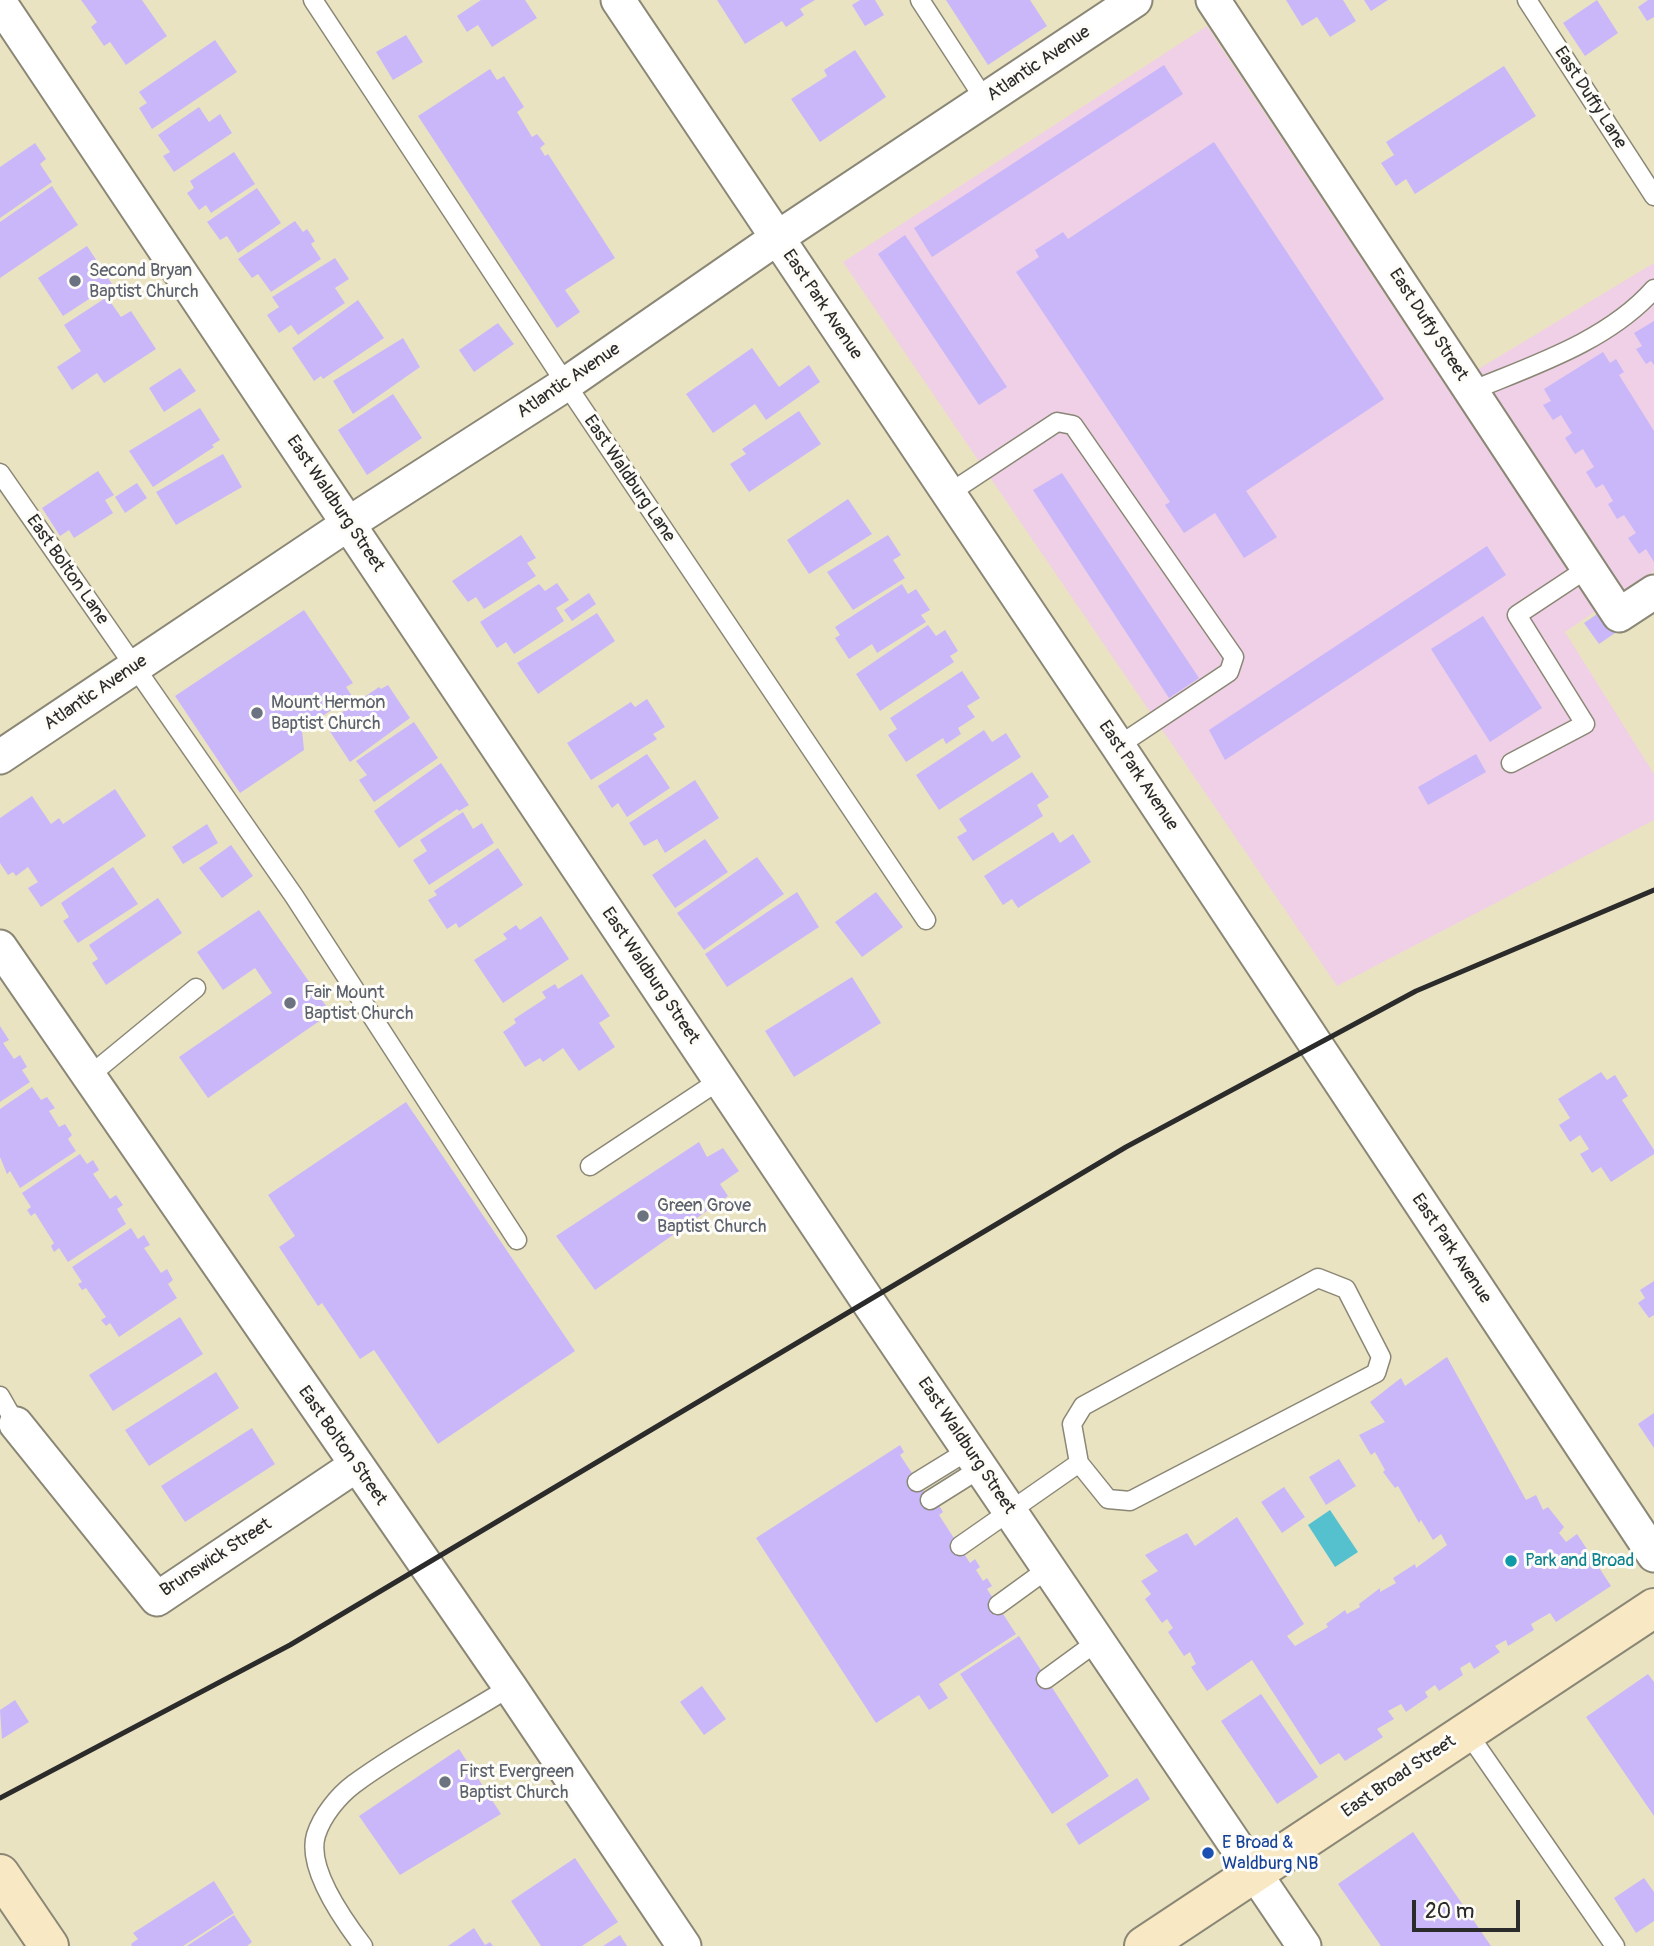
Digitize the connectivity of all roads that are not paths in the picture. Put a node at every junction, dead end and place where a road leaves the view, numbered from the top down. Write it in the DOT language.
graph roads {
  1 [pos="313,0"];
  2 [pos="618,0"];
  3 [pos="920,0"];
  4 [pos="1135,0"];
  5 [pos="1213,0"];
  6 [pos="1527,0"];
  7 [pos="0,3"];
  8 [pos="985,100"];
  9 [pos="1654,196"];
  10 [pos="777,239"];
  11 [pos="1654,289"];
  12 [pos="566,384"];
  13 [pos="1471,391"];
  14 [pos="0,473"];
  15 [pos="948,494"];
  16 [pos="348,524"];
  17 [pos="1588,568"];
  18 [pos="1654,592"];
  19 [pos="134,668"];
  20 [pos="1118,746"];
  21 [pos="0,757"];
  22 [pos="1511,763"];
  23 [pos="926,920"];
  24 [pos="0,947"];
  25 [pos="196,988"];
  26 [pos="89,1076"];
  27 [pos="720,1080"];
  28 [pos="590,1166"];
  29 [pos="517,1240"];
  30 [pos="8,1410"];
  31 [pos="975,1459"];
  32 [pos="1079,1463"];
  33 [pos="355,1466"];
  34 [pos="918,1482"];
  35 [pos="930,1500"];
  36 [pos="1010,1511"];
  37 [pos="960,1546"];
  38 [pos="1654,1555"];
  39 [pos="1049,1568"];
  40 [pos="998,1605"];
  41 [pos="1654,1608"];
  42 [pos="1098,1641"];
  43 [pos="1046,1679"];
  44 [pos="510,1687"];
  45 [pos="1467,1732"];
  46 [pos="1255,1872"];
  47 [pos="0,1874"];
  48 [pos="49,1946"];
  49 [pos="363,1946"];
  50 [pos="684,1946"];
  51 [pos="1144,1946"];
  52 [pos="1304,1946"];
  53 [pos="1615,1946"];
  1 -- 12 [label="lane, East Waldburg Lane"];
  2 -- 10 [label="street, East Park Avenue"];
  3 -- 8 [label="lane"];
  4 -- 8 [label="street, Atlantic Avenue"];
  5 -- 13 [label="street, East Duffy Street"];
  6 -- 9 [label="lane, East Duffy Lane"];
  7 -- 16 [label="street, East Waldburg Street"];
  8 -- 10 [label="street, Atlantic Avenue"];
  10 -- 12 [label="street, Atlantic Avenue"];
  10 -- 15 [label="street, East Park Avenue"];
  11 -- 13 [label="lane"];
  12 -- 16 [label="street, Atlantic Avenue"];
  12 -- 23 [label="lane, East Waldburg Lane"];
  13 -- 17 [label="street, East Duffy Street"];
  14 -- 19 [label="lane, East Bolton Lane"];
  15 -- 20 [label="street, East Park Avenue"];
  15 -- 20 [label="lane"];
  16 -- 19 [label="street, Atlantic Avenue"];
  16 -- 27 [label="street, East Waldburg Street"];
  17 -- 18 [label="street, East Duffy Street"];
  17 -- 22 [label="lane"];
  19 -- 21 [label="street, Atlantic Avenue"];
  19 -- 29 [label="lane, East Bolton Lane"];
  20 -- 38 [label="street, East Park Avenue"];
  24 -- 26 [label="street, East Bolton Street"];
  25 -- 26 [label="lane"];
  26 -- 33 [label="street, East Bolton Street"];
  27 -- 28 [label="lane"];
  27 -- 31 [label="street, East Waldburg Street"];
  30 -- 33 [label="street, Brunswick Street"];
  31 -- 34 [label="lane"];
  31 -- 35 [label="lane"];
  31 -- 36 [label="street, East Waldburg Street"];
  32 -- 32 [label="lane"];
  32 -- 36 [label="lane"];
  33 -- 44 [label="street, East Bolton Street"];
  36 -- 37 [label="lane"];
  36 -- 39 [label="street, East Waldburg Street"];
  39 -- 40 [label="lane"];
  39 -- 42 [label="street, East Waldburg Street"];
  41 -- 45 [label="main road, East Broad Street"];
  42 -- 43 [label="lane"];
  42 -- 46 [label="street, East Waldburg Street"];
  44 -- 49 [label="lane"];
  44 -- 50 [label="street, East Bolton Street"];
  45 -- 46 [label="main road, East Broad Street"];
  45 -- 53 [label="lane"];
  46 -- 51 [label="main road, East Broad Street"];
  46 -- 52 [label="street, East Waldburg Street"];
  47 -- 48 [label="main road"];
}
